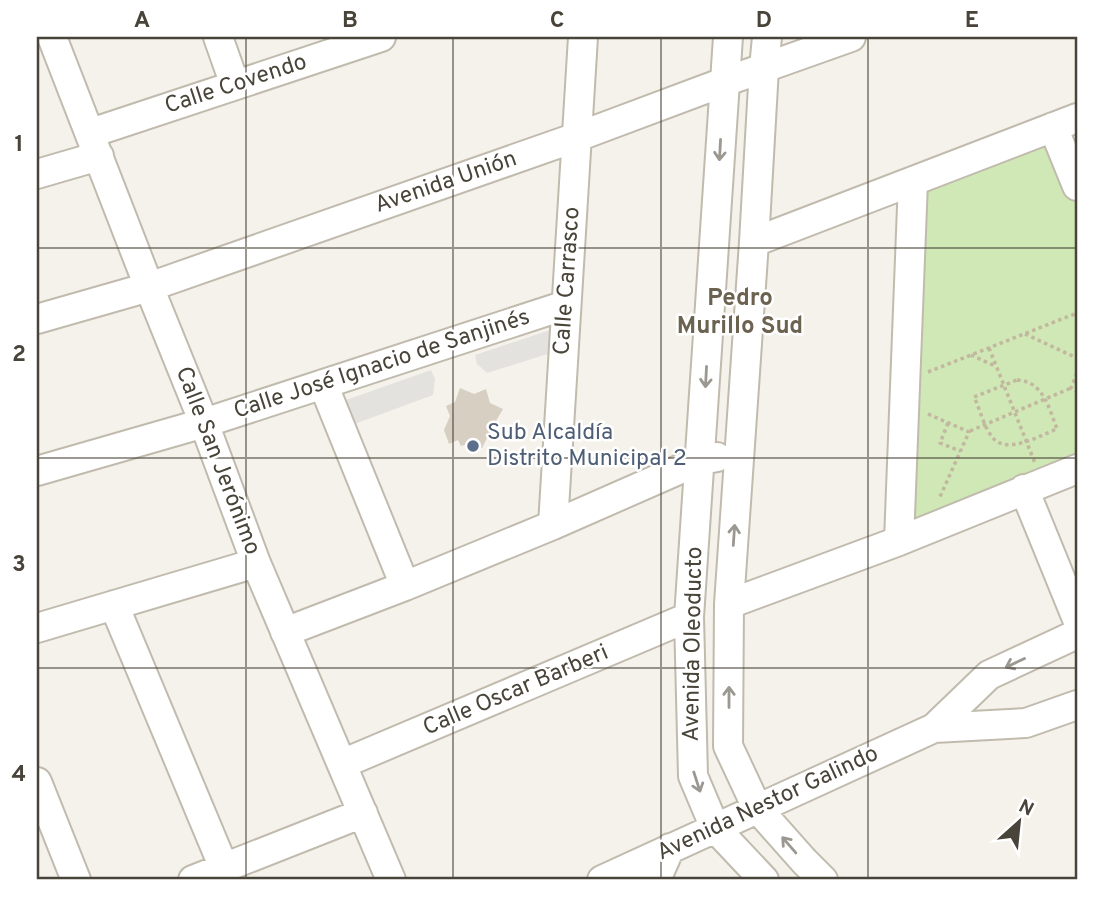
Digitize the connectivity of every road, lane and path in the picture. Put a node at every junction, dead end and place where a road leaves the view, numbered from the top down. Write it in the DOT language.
graph roads {
  1 [pos="52,37"];
  2 [pos="218,37"];
  3 [pos="583,37"];
  4 [pos="728,37"];
  5 [pos="768,37"];
  6 [pos="851,37"];
  7 [pos="376,38"];
  8 [pos="764,68"];
  9 [pos="724,82"];
  10 [pos="235,85"];
  11 [pos="1065,122"];
  12 [pos="577,137"];
  13 [pos="95,145"];
  14 [pos="37,174"];
  15 [pos="914,181"];
  16 [pos="1077,186"];
  17 [pos="754,242"];
  18 [pos="149,287"];
  19 [pos="566,305"];
  20 [pos="1077,313"];
  21 [pos="37,319"];
  22 [pos="1024,334"];
  23 [pos="989,348"];
  24 [pos="971,355"];
  25 [pos="1077,358"];
  26 [pos="996,367"];
  27 [pos="1077,373"];
  28 [pos="919,376"];
  29 [pos="323,384"];
  30 [pos="1003,385"];
  31 [pos="1071,388"];
  32 [pos="1077,391"];
  33 [pos="1045,399"];
  34 [pos="1015,412"];
  35 [pos="928,414"];
  36 [pos="948,423"];
  37 [pos="204,424"];
  38 [pos="986,424"];
  39 [pos="969,432"];
  40 [pos="1026,441"];
  41 [pos="960,452"];
  42 [pos="740,453"];
  43 [pos="701,460"];
  44 [pos="1077,469"];
  45 [pos="37,471"];
  46 [pos="1033,485"];
  47 [pos="552,526"];
  48 [pos="933,526"];
  49 [pos="899,541"];
  50 [pos="256,563"];
  51 [pos="405,586"];
  52 [pos="729,604"];
  53 [pos="114,605"];
  54 [pos="689,617"];
  55 [pos="1077,620"];
  56 [pos="37,628"];
  57 [pos="285,632"];
  58 [pos="1077,634"];
  59 [pos="1077,705"];
  60 [pos="934,728"];
  61 [pos="342,764"];
  62 [pos="37,782"];
  63 [pos="757,808"];
  64 [pos="363,813"];
  65 [pos="715,828"];
  66 [pos="670,848"];
  67 [pos="224,868"];
  68 [pos="76,880"];
  69 [pos="193,880"];
  70 [pos="391,880"];
  71 [pos="602,880"];
  72 [pos="656,880"];
  73 [pos="674,880"];
  74 [pos="764,880"];
  75 [pos="823,880"];
  1 -- 13 [label="street, Calle San Jerónimo"];
  2 -- 10 [label="street"];
  3 -- 12 [label="street, Calle Carrasco"];
  4 -- 9 [label="street, Avenida Oleoducto"];
  5 -- 8 [label="street, Avenida Oleoducto"];
  6 -- 8 [label="street, Avenida Unión"];
  7 -- 10 [label="street, Calle Covendo"];
  8 -- 9 [label="street, Avenida Unión"];
  8 -- 17 [label="street, Avenida Oleoducto"];
  9 -- 12 [label="street, Avenida Unión"];
  9 -- 43 [label="street, Avenida Oleoducto, one-way"];
  10 -- 13 [label="street, Calle Covendo"];
  11 -- 15 [label="street"];
  11 -- 16 [label="street"];
  12 -- 18 [label="street, Avenida Unión"];
  12 -- 19 [label="street, Calle Carrasco"];
  13 -- 14 [label="street, Calle Covendo"];
  13 -- 18 [label="street, Calle San Jerónimo"];
  15 -- 17 [label="street"];
  15 -- 49 [label="street"];
  17 -- 42 [label="street, Avenida Oleoducto"];
  18 -- 21 [label="street, Avenida Unión"];
  18 -- 37 [label="street, Calle San Jerónimo"];
  19 -- 29 [label="street, Calle José Ignacio de Sanjinés"];
  19 -- 47 [label="street, Calle Carrasco"];
  20 -- 22 [label="path"];
  22 -- 23 [label="path"];
  22 -- 25 [label="path"];
  23 -- 24 [label="path"];
  23 -- 26 [label="path"];
  24 -- 26 [label="path"];
  24 -- 28 [label="path"];
  26 -- 30 [label="path"];
  27 -- 31 [label="path"];
  29 -- 37 [label="street, Calle José Ignacio de Sanjinés"];
  29 -- 51 [label="street"];
  30 -- 33 [label="path"];
  30 -- 34 [label="path"];
  30 -- 38 [label="path"];
  31 -- 32 [label="path"];
  31 -- 33 [label="path"];
  33 -- 34 [label="path"];
  33 -- 40 [label="path"];
  34 -- 38 [label="path"];
  34 -- 40 [label="path"];
  35 -- 36 [label="path"];
  36 -- 39 [label="path"];
  36 -- 41 [label="path"];
  37 -- 45 [label="street, Calle José Ignacio de Sanjinés"];
  37 -- 50 [label="street, Calle San Jerónimo"];
  38 -- 39 [label="path"];
  38 -- 40 [label="path"];
  39 -- 41 [label="path"];
  40 -- 46 [label="path"];
  41 -- 48 [label="path"];
  42 -- 43 [label="street"];
  52 -- 42 [label="street, Avenida Oleoducto, one-way"];
  43 -- 47 [label="street"];
  43 -- 54 [label="street, Avenida Oleoducto"];
  44 -- 46 [label="street"];
  46 -- 48 [label="street"];
  46 -- 55 [label="street"];
  47 -- 51 [label="street"];
  48 -- 49 [label="street"];
  49 -- 52 [label="street"];
  50 -- 53 [label="street"];
  50 -- 57 [label="street, Calle San Jerónimo"];
  51 -- 57 [label="street"];
  63 -- 52 [label="street, Avenida Oleoducto, one-way"];
  53 -- 56 [label="street"];
  53 -- 67 [label="street"];
  54 -- 61 [label="street, Calle Oscar Barberi"];
  54 -- 65 [label="street, Avenida Oleoducto, one-way"];
  57 -- 61 [label="street, Calle San Jerónimo"];
  58 -- 60 [label="street, Avenida Nestor Galindo, one-way"];
  59 -- 60 [label="street, Avenida Nestor Galindo"];
  60 -- 63 [label="street, Avenida Nestor Galindo"];
  61 -- 64 [label="street, Calle San Jerónimo"];
  62 -- 68 [label="street"];
  63 -- 65 [label="street, Avenida Nestor Galindo"];
  75 -- 63 [label="street, Avenida Oleoducto, one-way"];
  64 -- 67 [label="street"];
  64 -- 70 [label="street, Calle San Jerónimo"];
  65 -- 66 [label="street, Avenida Nestor Galindo"];
  65 -- 74 [label="street"];
  66 -- 71 [label="street, Avenida Nestor Galindo"];
  66 -- 72 [label="street"];
  66 -- 73 [label="street"];
  67 -- 69 [label="street"];
}
